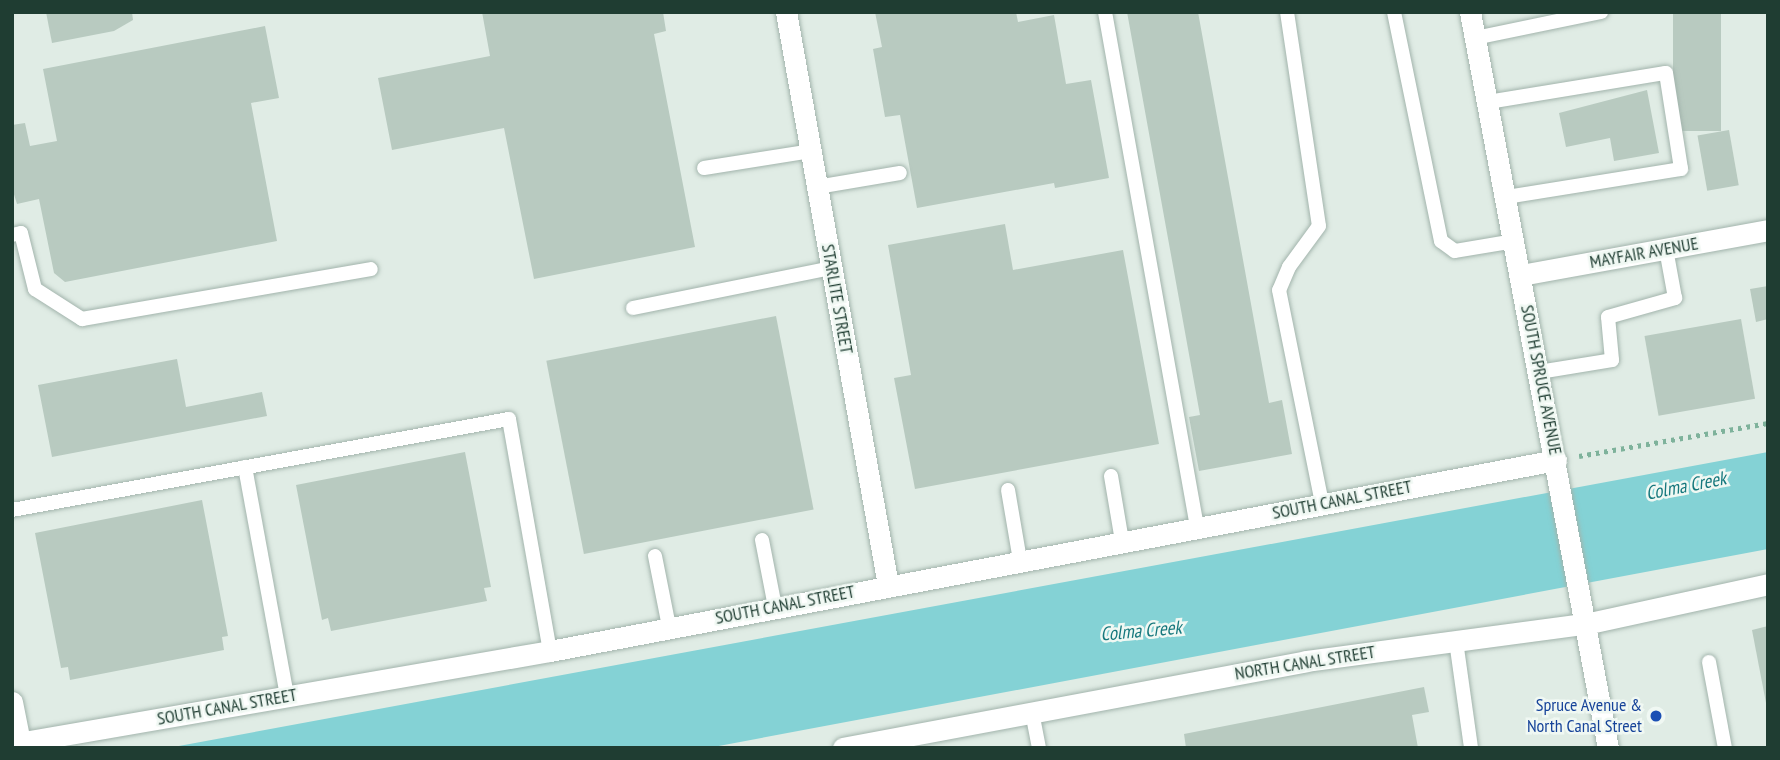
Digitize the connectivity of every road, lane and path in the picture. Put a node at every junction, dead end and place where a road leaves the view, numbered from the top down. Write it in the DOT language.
graph roads {
  1 [pos="786,12"];
  2 [pos="1105,12"];
  3 [pos="1287,12"];
  4 [pos="1394,12"];
  5 [pos="1470,12"];
  6 [pos="1601,12"];
  7 [pos="1475,38"];
  8 [pos="1488,102"];
  9 [pos="811,151"];
  10 [pos="704,168"];
  11 [pos="900,173"];
  12 [pos="817,187"];
  13 [pos="1506,197"];
  14 [pos="1768,230"];
  15 [pos="12,235"];
  16 [pos="1515,241"];
  17 [pos="1666,249"];
  18 [pos="832,268"];
  19 [pos="371,269"];
  20 [pos="1521,275"];
  21 [pos="633,307"];
  22 [pos="1539,372"];
  23 [pos="1768,423"];
  24 [pos="1556,460"];
  25 [pos="245,467"];
  26 [pos="1111,476"];
  27 [pos="1008,489"];
  28 [pos="1322,504"];
  29 [pos="12,510"];
  30 [pos="1197,527"];
  31 [pos="762,540"];
  32 [pos="1122,541"];
  33 [pos="654,556"];
  34 [pos="1020,560"];
  35 [pos="1768,584"];
  36 [pos="888,585"];
  37 [pos="775,607"];
  38 [pos="1585,624"];
  39 [pos="669,627"];
  40 [pos="1456,641"];
  41 [pos="550,651"];
  42 [pos="1709,662"];
  43 [pos="287,696"];
  44 [pos="12,702"];
  45 [pos="1032,712"];
  46 [pos="16,743"];
  47 [pos="843,748"];
  48 [pos="1039,748"];
  49 [pos="1471,748"];
  50 [pos="1608,748"];
  51 [pos="1725,748"];
  1 -- 9 [label="street, STARLITE STREET"];
  2 -- 30 [label="lane"];
  3 -- 28 [label="lane"];
  4 -- 16 [label="lane"];
  5 -- 7 [label="street, SOUTH SPRUCE AVENUE"];
  6 -- 7 [label="lane"];
  7 -- 8 [label="street, SOUTH SPRUCE AVENUE"];
  8 -- 13 [label="street, SOUTH SPRUCE AVENUE"];
  8 -- 13 [label="lane"];
  9 -- 10 [label="lane"];
  9 -- 12 [label="street, STARLITE STREET"];
  11 -- 12 [label="lane"];
  12 -- 18 [label="street, STARLITE STREET"];
  13 -- 16 [label="street, SOUTH SPRUCE AVENUE"];
  14 -- 17 [label="street, MAYFAIR AVENUE"];
  15 -- 19 [label="lane"];
  16 -- 20 [label="street, SOUTH SPRUCE AVENUE"];
  17 -- 20 [label="street, MAYFAIR AVENUE"];
  17 -- 22 [label="lane"];
  18 -- 21 [label="lane"];
  18 -- 36 [label="street, STARLITE STREET"];
  20 -- 22 [label="street, SOUTH SPRUCE AVENUE"];
  22 -- 24 [label="street, SOUTH SPRUCE AVENUE"];
  23 -- 24 [label="path"];
  24 -- 28 [label="street, SOUTH CANAL STREET"];
  24 -- 38 [label="street, SOUTH SPRUCE AVENUE"];
  25 -- 29 [label="lane"];
  25 -- 41 [label="lane"];
  25 -- 43 [label="lane"];
  26 -- 32 [label="lane"];
  27 -- 34 [label="lane"];
  28 -- 30 [label="street, SOUTH CANAL STREET"];
  30 -- 32 [label="street, SOUTH CANAL STREET"];
  31 -- 37 [label="lane"];
  32 -- 34 [label="street, SOUTH CANAL STREET"];
  33 -- 39 [label="lane"];
  34 -- 36 [label="street, SOUTH CANAL STREET"];
  35 -- 38 [label="street, NORTH CANAL STREET"];
  36 -- 37 [label="street, SOUTH CANAL STREET"];
  37 -- 39 [label="street, SOUTH CANAL STREET"];
  38 -- 40 [label="street, NORTH CANAL STREET"];
  38 -- 50 [label="street, SOUTH SPRUCE AVENUE"];
  39 -- 41 [label="street, SOUTH CANAL STREET"];
  40 -- 45 [label="street, NORTH CANAL STREET"];
  40 -- 49 [label="lane"];
  41 -- 43 [label="street, SOUTH CANAL STREET"];
  42 -- 51 [label="lane"];
  43 -- 46 [label="street, SOUTH CANAL STREET"];
  44 -- 46 [label="street"];
  45 -- 47 [label="street, NORTH CANAL STREET"];
  45 -- 48 [label="lane"];
}
